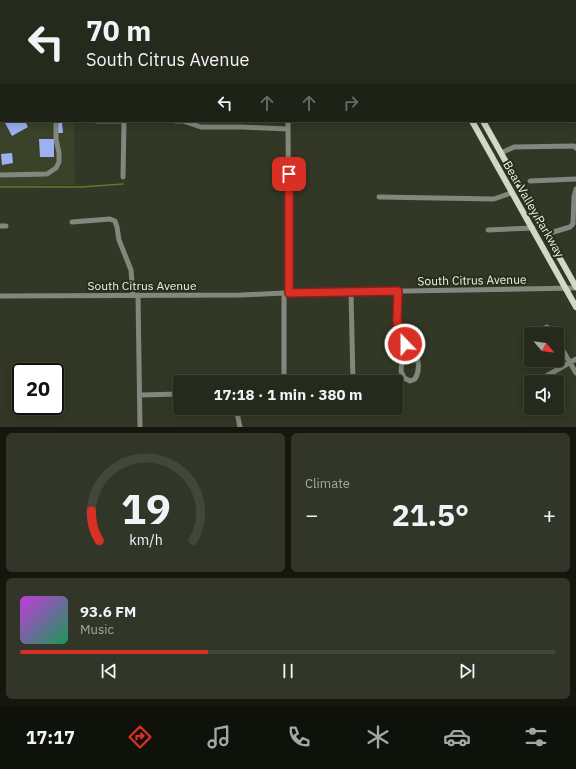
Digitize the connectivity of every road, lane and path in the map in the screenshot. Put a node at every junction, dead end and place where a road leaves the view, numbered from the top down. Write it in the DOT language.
graph roads {
  1 [pos="56,122"];
  2 [pos="125,122"];
  3 [pos="187,122"];
  4 [pos="288,122"];
  5 [pos="473,122"];
  6 [pos="485,122"];
  7 [pos="288,129"];
  8 [pos="576,148"];
  9 [pos="501,153"];
  10 [pos="0,175"];
  11 [pos="124,177"];
  12 [pos="576,179"];
  13 [pos="530,181"];
  14 [pos="576,189"];
  15 [pos="511,192"];
  16 [pos="380,197"];
  17 [pos="72,222"];
  18 [pos="0,226"];
  19 [pos="6,226"];
  20 [pos="533,228"];
  21 [pos="488,230"];
  22 [pos="547,234"];
  23 [pos="576,287"];
  24 [pos="565,288"];
  25 [pos="398,291"];
  26 [pos="351,292"];
  27 [pos="286,293"];
  28 [pos="136,295"];
  29 [pos="0,296"];
  30 [pos="576,307"];
  31 [pos="405,344"];
  32 [pos="564,353"];
  33 [pos="576,359"];
  34 [pos="570,362"];
  35 [pos="576,373"];
  36 [pos="284,375"];
  37 [pos="353,375"];
  38 [pos="548,375"];
  39 [pos="173,394"];
  40 [pos="140,395"];
  41 [pos="237,415"];
  42 [pos="140,427"];
  43 [pos="240,427"];
  1 -- 10 [label="street"];
  2 -- 11 [label="street"];
  3 -- 7 [label="street"];
  4 -- 7 [label="street"];
  5 -- 15 [label="main road, Bear Valley Parkway"];
  6 -- 9 [label="main road, Bear Valley Parkway"];
  7 -- 27 [label="street"];
  8 -- 9 [label="street"];
  9 -- 22 [label="main road, Bear Valley Parkway"];
  12 -- 13 [label="street"];
  14 -- 22 [label="street"];
  15 -- 16 [label="street"];
  15 -- 20 [label="main road, Bear Valley Parkway"];
  17 -- 28 [label="street"];
  18 -- 19 [label="street"];
  20 -- 21 [label="street"];
  20 -- 24 [label="main road, Bear Valley Parkway"];
  22 -- 23 [label="main road, Bear Valley Parkway"];
  23 -- 24 [label="street, South Citrus Avenue"];
  24 -- 25 [label="street, South Citrus Avenue"];
  24 -- 30 [label="main road, Bear Valley Parkway"];
  25 -- 26 [label="street, South Citrus Avenue"];
  25 -- 31 [label="street"];
  26 -- 27 [label="street, South Citrus Avenue"];
  26 -- 37 [label="street"];
  27 -- 28 [label="street, South Citrus Avenue"];
  27 -- 36 [label="street"];
  28 -- 29 [label="street, South Citrus Avenue"];
  28 -- 40 [label="street"];
  31 -- 31 [label="street"];
  32 -- 34 [label="street"];
  33 -- 34 [label="street"];
  34 -- 35 [label="street"];
  34 -- 38 [label="street"];
  39 -- 40 [label="street"];
  40 -- 42 [label="street"];
  41 -- 43 [label="street"];
}
